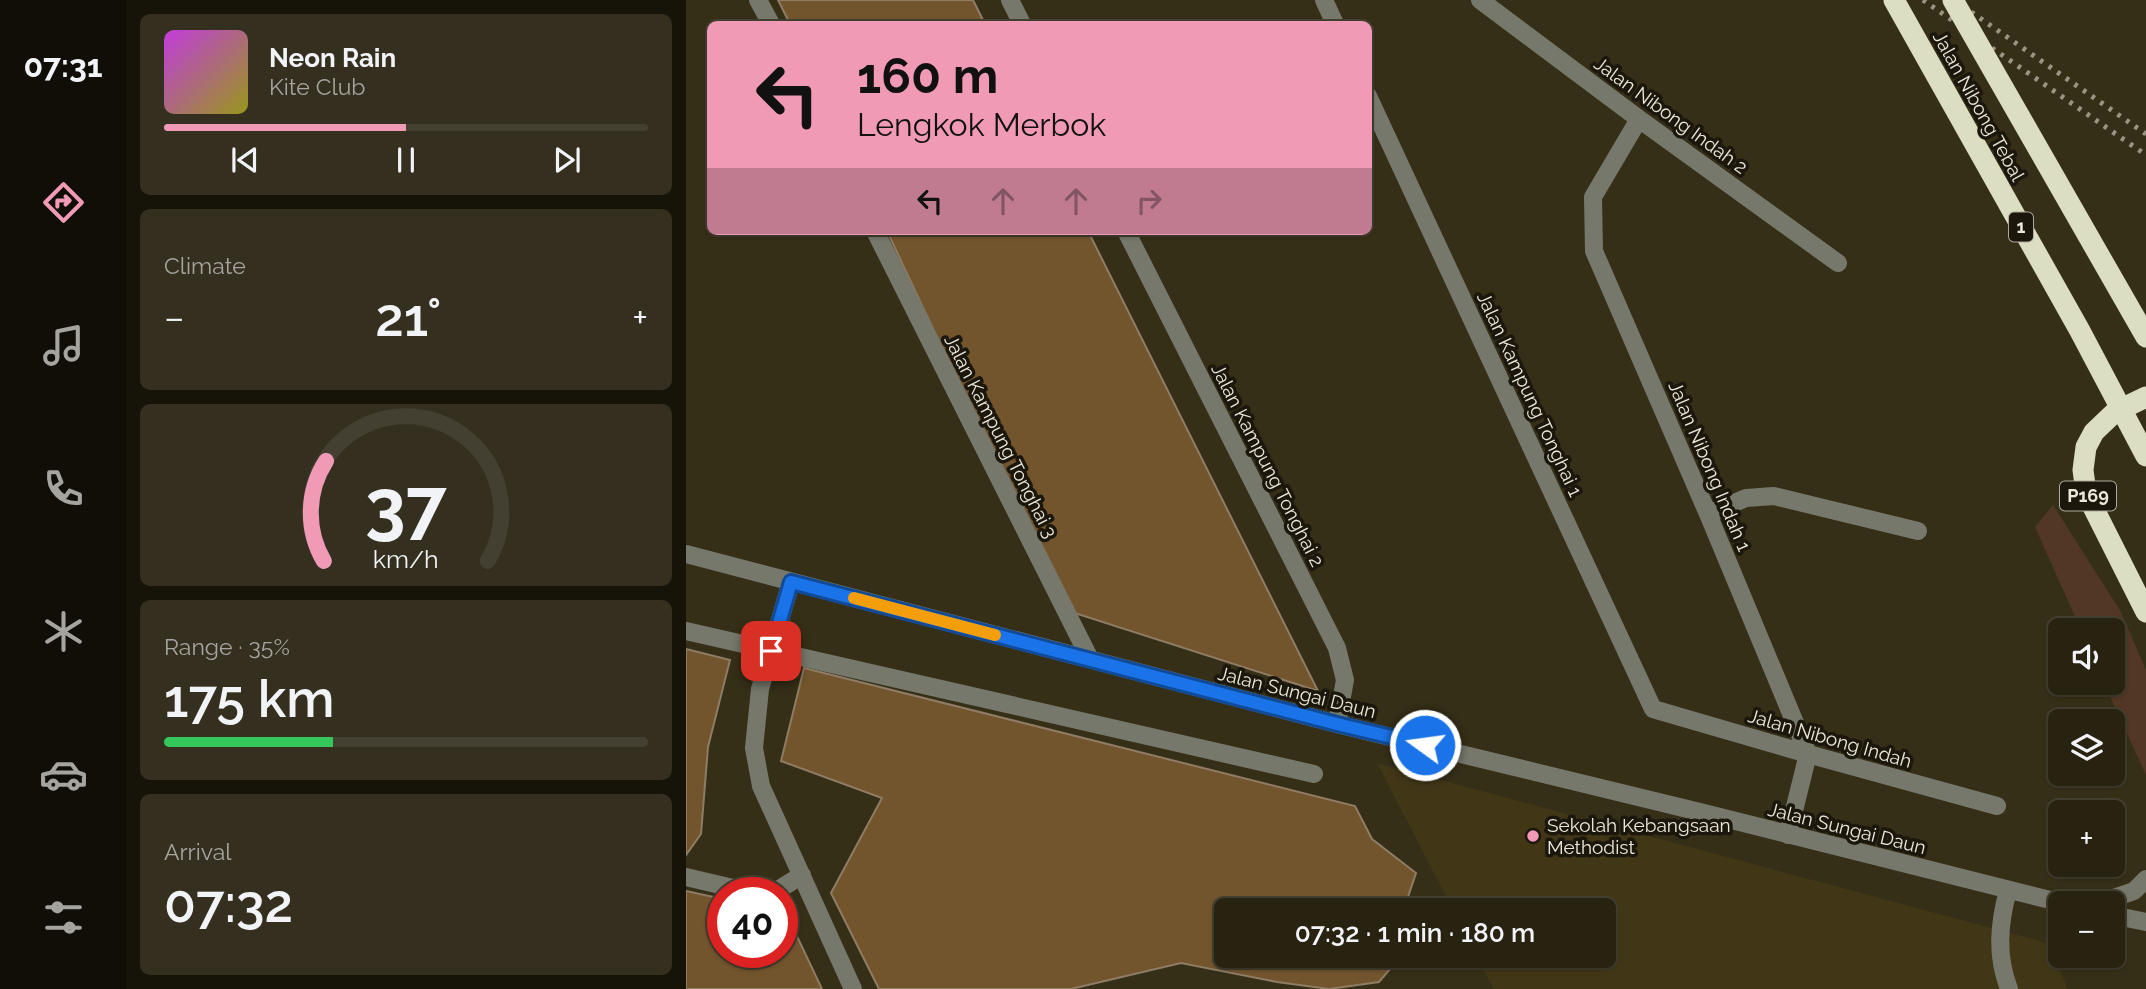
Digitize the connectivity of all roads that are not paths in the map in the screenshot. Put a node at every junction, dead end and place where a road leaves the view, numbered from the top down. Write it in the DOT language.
graph roads {
  1 [pos="758,0"];
  2 [pos="1010,0"];
  3 [pos="1324,0"];
  4 [pos="1480,0"];
  5 [pos="1894,0"];
  6 [pos="1953,0"];
  7 [pos="769,21"];
  8 [pos="1020,21"];
  9 [pos="1334,21"];
  10 [pos="1372,105"];
  11 [pos="1639,119"];
  12 [pos="877,235"];
  13 [pos="1128,235"];
  14 [pos="1838,263"];
  15 [pos="2146,337"];
  16 [pos="2146,397"];
  17 [pos="2146,456"];
  18 [pos="1708,514"];
  19 [pos="1918,531"];
  20 [pos="686,554"];
  21 [pos="791,582"];
  22 [pos="2146,612"];
  23 [pos="686,631"];
  24 [pos="771,651"];
  25 [pos="1090,659"];
  26 [pos="1653,709"];
  27 [pos="1337,724"];
  28 [pos="1808,754"];
  29 [pos="1314,774"];
  30 [pos="1997,806"];
  31 [pos="1788,835"];
  32 [pos="802,875"];
  33 [pos="686,877"];
  34 [pos="798,878"];
  35 [pos="2146,879"];
  36 [pos="707,882"];
  37 [pos="2008,890"];
  38 [pos="2125,894"];
  39 [pos="2048,900"];
  40 [pos="2125,918"];
  41 [pos="2146,922"];
  42 [pos="853,989"];
  43 [pos="2009,989"];
  1 -- 7 [label="street"];
  2 -- 8 [label="street"];
  3 -- 9 [label="street"];
  4 -- 11 [label="street, Jalan Nibong Indah 2"];
  5 -- 17 [label="highway, Jalan Nibong Tebal / 1, bridge"];
  6 -- 15 [label="highway, Jalan Nibong Tebal, bridge"];
  10 -- 26 [label="street, Jalan Kampung Tonghai 1"];
  11 -- 14 [label="street, Jalan Nibong Indah 2"];
  11 -- 18 [label="street, Jalan Nibong Indah 1"];
  12 -- 25 [label="street, Jalan Kampung Tonghai 3"];
  13 -- 27 [label="street, Jalan Kampung Tonghai 2"];
  16 -- 22 [label="highway, P169"];
  18 -- 19 [label="street"];
  18 -- 28 [label="street, Jalan Nibong Indah 1"];
  20 -- 21 [label="street, Jalan Sungai Daun"];
  21 -- 24 [label="street"];
  21 -- 25 [label="street, Jalan Sungai Daun"];
  23 -- 24 [label="street"];
  24 -- 29 [label="street"];
  24 -- 32 [label="street"];
  25 -- 27 [label="street, Jalan Sungai Daun"];
  26 -- 28 [label="street, Jalan Nibong Indah"];
  27 -- 31 [label="street, Jalan Sungai Daun"];
  28 -- 30 [label="street, Jalan Nibong Indah"];
  28 -- 31 [label="street"];
  31 -- 37 [label="street, Jalan Sungai Daun"];
  32 -- 34 [label="street"];
  32 -- 42 [label="street"];
  33 -- 36 [label="street"];
  35 -- 38 [label="street"];
  37 -- 39 [label="street, Jalan Sungai Daun"];
  37 -- 43 [label="street"];
  40 -- 41 [label="street"];
}
